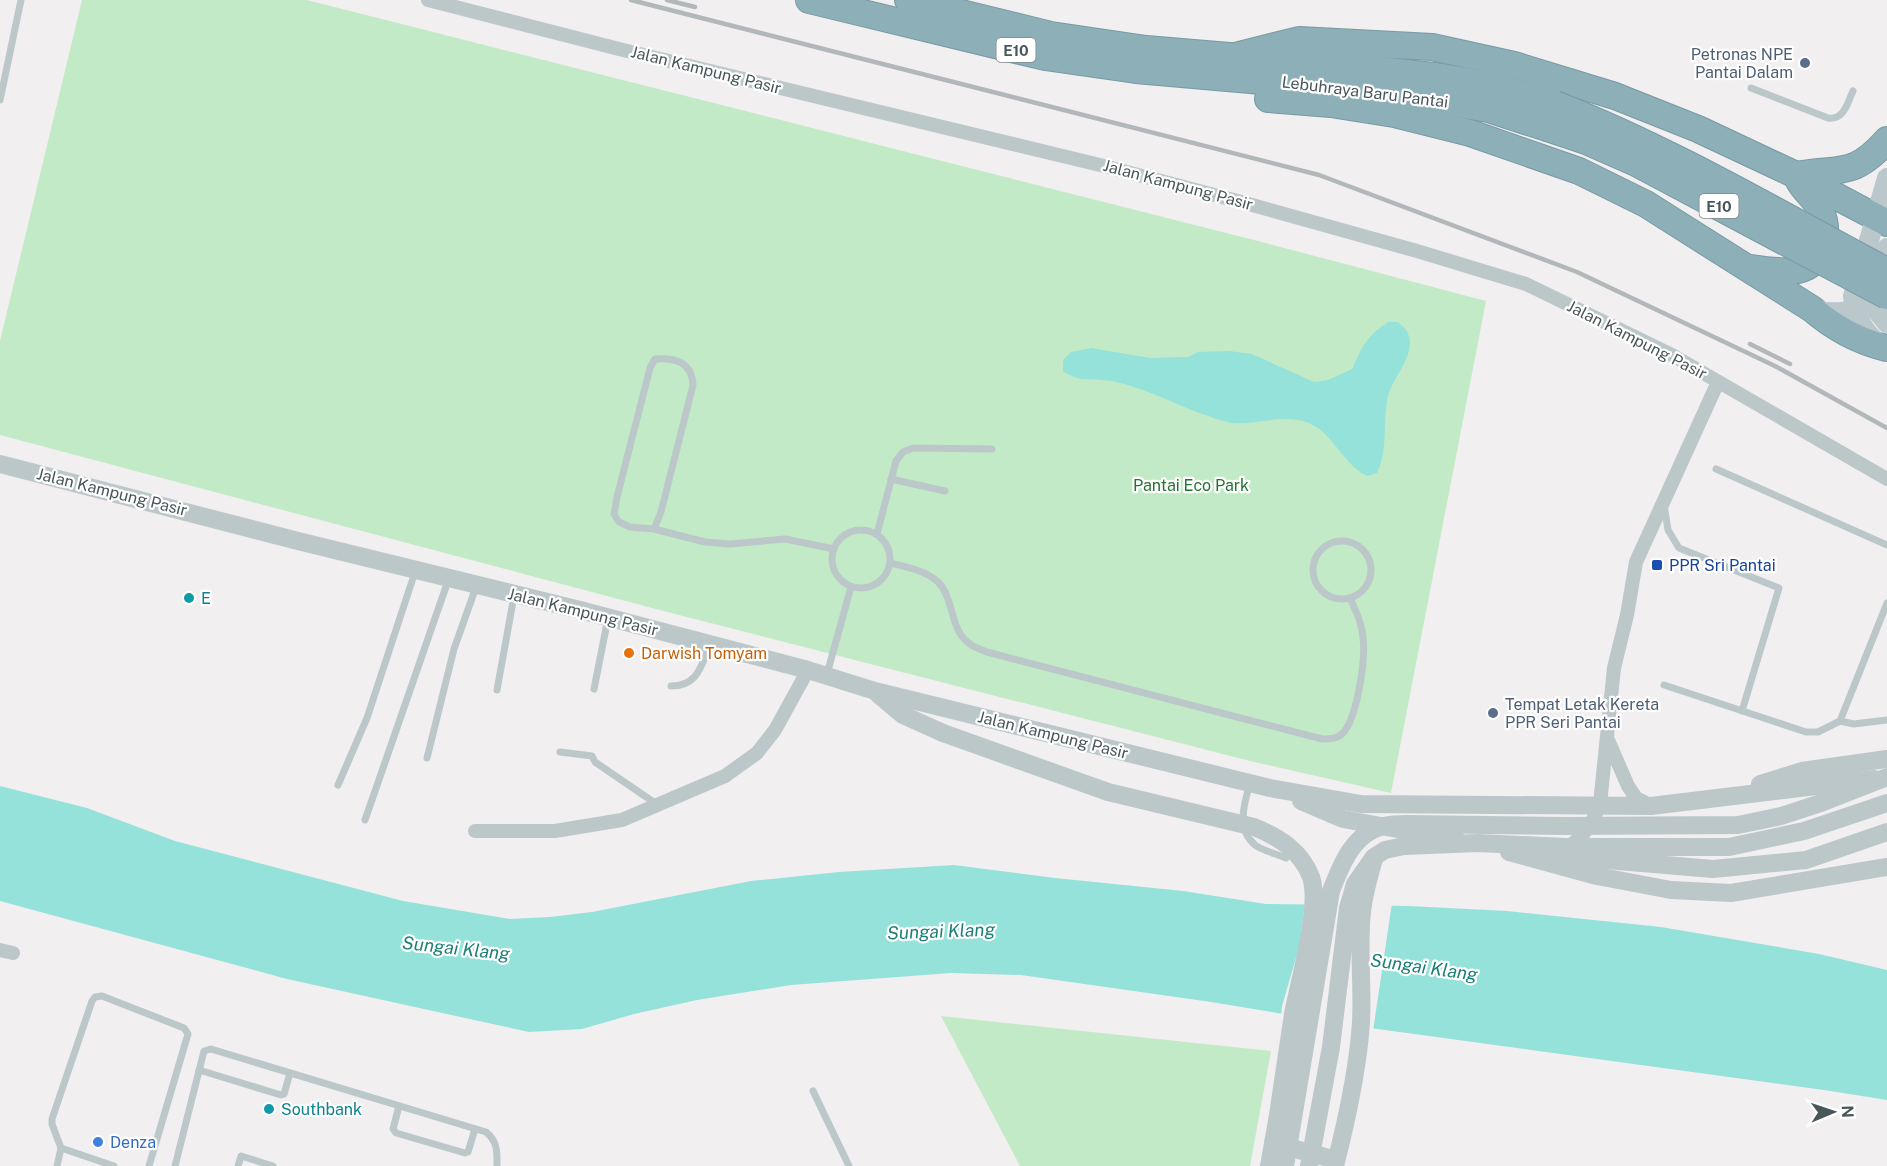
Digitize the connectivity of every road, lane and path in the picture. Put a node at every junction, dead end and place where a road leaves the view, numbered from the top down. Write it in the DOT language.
graph roads {
  1 [pos="21,0"];
  2 [pos="428,0"];
  3 [pos="809,0"];
  4 [pos="909,0"];
  5 [pos="1230,68"];
  6 [pos="1751,88"];
  7 [pos="1853,91"];
  8 [pos="0,100"];
  9 [pos="1551,116"];
  10 [pos="1887,140"];
  11 [pos="1796,176"];
  12 [pos="1887,178"];
  13 [pos="1881,220"];
  14 [pos="1887,248"];
  15 [pos="1743,267"];
  16 [pos="1887,270"];
  17 [pos="1879,296"];
  18 [pos="1855,308"];
  19 [pos="1812,309"];
  20 [pos="1887,323"];
  21 [pos="1887,349"];
  22 [pos="1718,382"];
  23 [pos="992,449"];
  24 [pos="0,464"];
  25 [pos="1716,469"];
  26 [pos="891,479"];
  27 [pos="1887,479"];
  28 [pos="945,491"];
  29 [pos="1663,501"];
  30 [pos="654,529"];
  31 [pos="877,534"];
  32 [pos="1887,545"];
  33 [pos="834,549"];
  34 [pos="890,563"];
  35 [pos="416,570"];
  36 [pos="449,578"];
  37 [pos="477,585"];
  38 [pos="851,587"];
  39 [pos="515,594"];
  40 [pos="1350,598"];
  41 [pos="1887,603"];
  42 [pos="608,618"];
  43 [pos="710,645"];
  44 [pos="808,670"];
  45 [pos="826,676"];
  46 [pos="1664,685"];
  47 [pos="671,686"];
  48 [pos="594,689"];
  49 [pos="497,690"];
  50 [pos="875,691"];
  51 [pos="1743,711"];
  52 [pos="1887,720"];
  53 [pos="1840,721"];
  54 [pos="1607,738"];
  55 [pos="560,752"];
  56 [pos="428,758"];
  57 [pos="1887,759"];
  58 [pos="1887,777"];
  59 [pos="1250,783"];
  60 [pos="339,785"];
  61 [pos="1270,788"];
  62 [pos="1703,801"];
  63 [pos="1887,803"];
  64 [pos="1600,804"];
  65 [pos="658,805"];
  66 [pos="1651,806"];
  67 [pos="365,820"];
  68 [pos="475,831"];
  69 [pos="1887,832"];
  70 [pos="1478,843"];
  71 [pos="1542,855"];
  72 [pos="1374,857"];
  73 [pos="1286,858"];
  74 [pos="1651,863"];
  75 [pos="1887,867"];
  76 [pos="1327,920"];
  77 [pos="1307,945"];
  78 [pos="199,1070"];
  79 [pos="290,1073"];
  80 [pos="813,1091"];
  81 [pos="399,1106"];
  82 [pos="475,1129"];
  83 [pos="1273,1143"];
  84 [pos="61,1148"];
  85 [pos="1337,1164"];
  86 [pos="57,1166"];
  87 [pos="114,1166"];
  88 [pos="149,1166"];
  89 [pos="175,1166"];
  90 [pos="238,1166"];
  91 [pos="273,1166"];
  92 [pos="497,1166"];
  93 [pos="849,1166"];
  94 [pos="1269,1166"];
  95 [pos="1285,1166"];
  96 [pos="1309,1166"];
  1 -- 8 [label="lane"];
  2 -- 22 [label="street, Jalan Kampung Pasir"];
  3 -- 5 [label="highway, Lebuhraya Baru Pantai / E10"];
  4 -- 5 [label="highway, Lebuhraya Baru Pantai / E10"];
  5 -- 9 [label="highway, Lebuhraya Baru Pantai / E10"];
  5 -- 11 [label="highway"];
  5 -- 15 [label="highway"];
  6 -- 7 [label="lane"];
  9 -- 16 [label="highway, Lebuhraya Baru Pantai / E10, bridge"];
  9 -- 17 [label="highway, Lebuhraya Baru Pantai / E10, bridge"];
  10 -- 11 [label="highway"];
  11 -- 13 [label="highway"];
  11 -- 15 [label="highway"];
  12 -- 13 [label="main road"];
  13 -- 18 [label="main road"];
  14 -- 17 [label="main road"];
  15 -- 19 [label="highway"];
  17 -- 18 [label="main road"];
  17 -- 20 [label="main road"];
  18 -- 19 [label="main road"];
  18 -- 21 [label="main road"];
  19 -- 21 [label="highway"];
  22 -- 27 [label="street, Jalan Kampung Pasir"];
  22 -- 29 [label="street"];
  23 -- 26 [label="lane"];
  24 -- 35 [label="street, Jalan Kampung Pasir"];
  25 -- 32 [label="lane"];
  26 -- 28 [label="lane"];
  26 -- 31 [label="lane"];
  29 -- 51 [label="lane"];
  29 -- 54 [label="street"];
  30 -- 30 [label="lane"];
  30 -- 33 [label="lane"];
  31 -- 33 [label="lane"];
  31 -- 34 [label="lane"];
  33 -- 38 [label="lane"];
  34 -- 38 [label="lane"];
  34 -- 40 [label="lane"];
  35 -- 36 [label="street, Jalan Kampung Pasir"];
  35 -- 60 [label="lane"];
  36 -- 37 [label="street, Jalan Kampung Pasir"];
  36 -- 67 [label="lane"];
  37 -- 39 [label="street, Jalan Kampung Pasir"];
  37 -- 56 [label="lane"];
  38 -- 45 [label="lane"];
  39 -- 42 [label="street, Jalan Kampung Pasir"];
  39 -- 49 [label="lane"];
  40 -- 40 [label="lane"];
  41 -- 53 [label="lane"];
  42 -- 43 [label="street, Jalan Kampung Pasir"];
  42 -- 48 [label="lane"];
  43 -- 44 [label="street, Jalan Kampung Pasir"];
  43 -- 47 [label="lane"];
  44 -- 45 [label="street, Jalan Kampung Pasir"];
  44 -- 65 [label="street"];
  45 -- 50 [label="street, Jalan Kampung Pasir"];
  46 -- 51 [label="lane"];
  50 -- 59 [label="street, Jalan Kampung Pasir"];
  50 -- 77 [label="street, bridge"];
  51 -- 53 [label="lane"];
  52 -- 53 [label="lane"];
  54 -- 64 [label="street"];
  54 -- 66 [label="street"];
  55 -- 65 [label="lane"];
  57 -- 62 [label="street"];
  58 -- 62 [label="street"];
  58 -- 76 [label="street, bridge"];
  59 -- 61 [label="street, Jalan Kampung Pasir"];
  59 -- 73 [label="lane"];
  61 -- 64 [label="street"];
  61 -- 71 [label="street"];
  62 -- 66 [label="street"];
  63 -- 70 [label="street, bridge"];
  64 -- 66 [label="street"];
  64 -- 71 [label="street"];
  64 -- 74 [label="street"];
  65 -- 68 [label="street"];
  69 -- 74 [label="street"];
  70 -- 72 [label="street, bridge"];
  70 -- 75 [label="street, bridge"];
  71 -- 74 [label="street"];
  72 -- 85 [label="street"];
  72 -- 96 [label="street, bridge"];
  76 -- 77 [label="street, bridge"];
  76 -- 95 [label="street, bridge"];
  77 -- 83 [label="street, bridge"];
  78 -- 79 [label="lane"];
  78 -- 79 [label="lane"];
  78 -- 89 [label="lane"];
  79 -- 81 [label="lane"];
  80 -- 93 [label="lane"];
  81 -- 82 [label="lane"];
  81 -- 82 [label="lane"];
  82 -- 92 [label="lane"];
  83 -- 85 [label="street"];
  83 -- 94 [label="street"];
  84 -- 86 [label="lane"];
  84 -- 87 [label="lane"];
  84 -- 88 [label="lane"];
  90 -- 91 [label="lane"];
}
